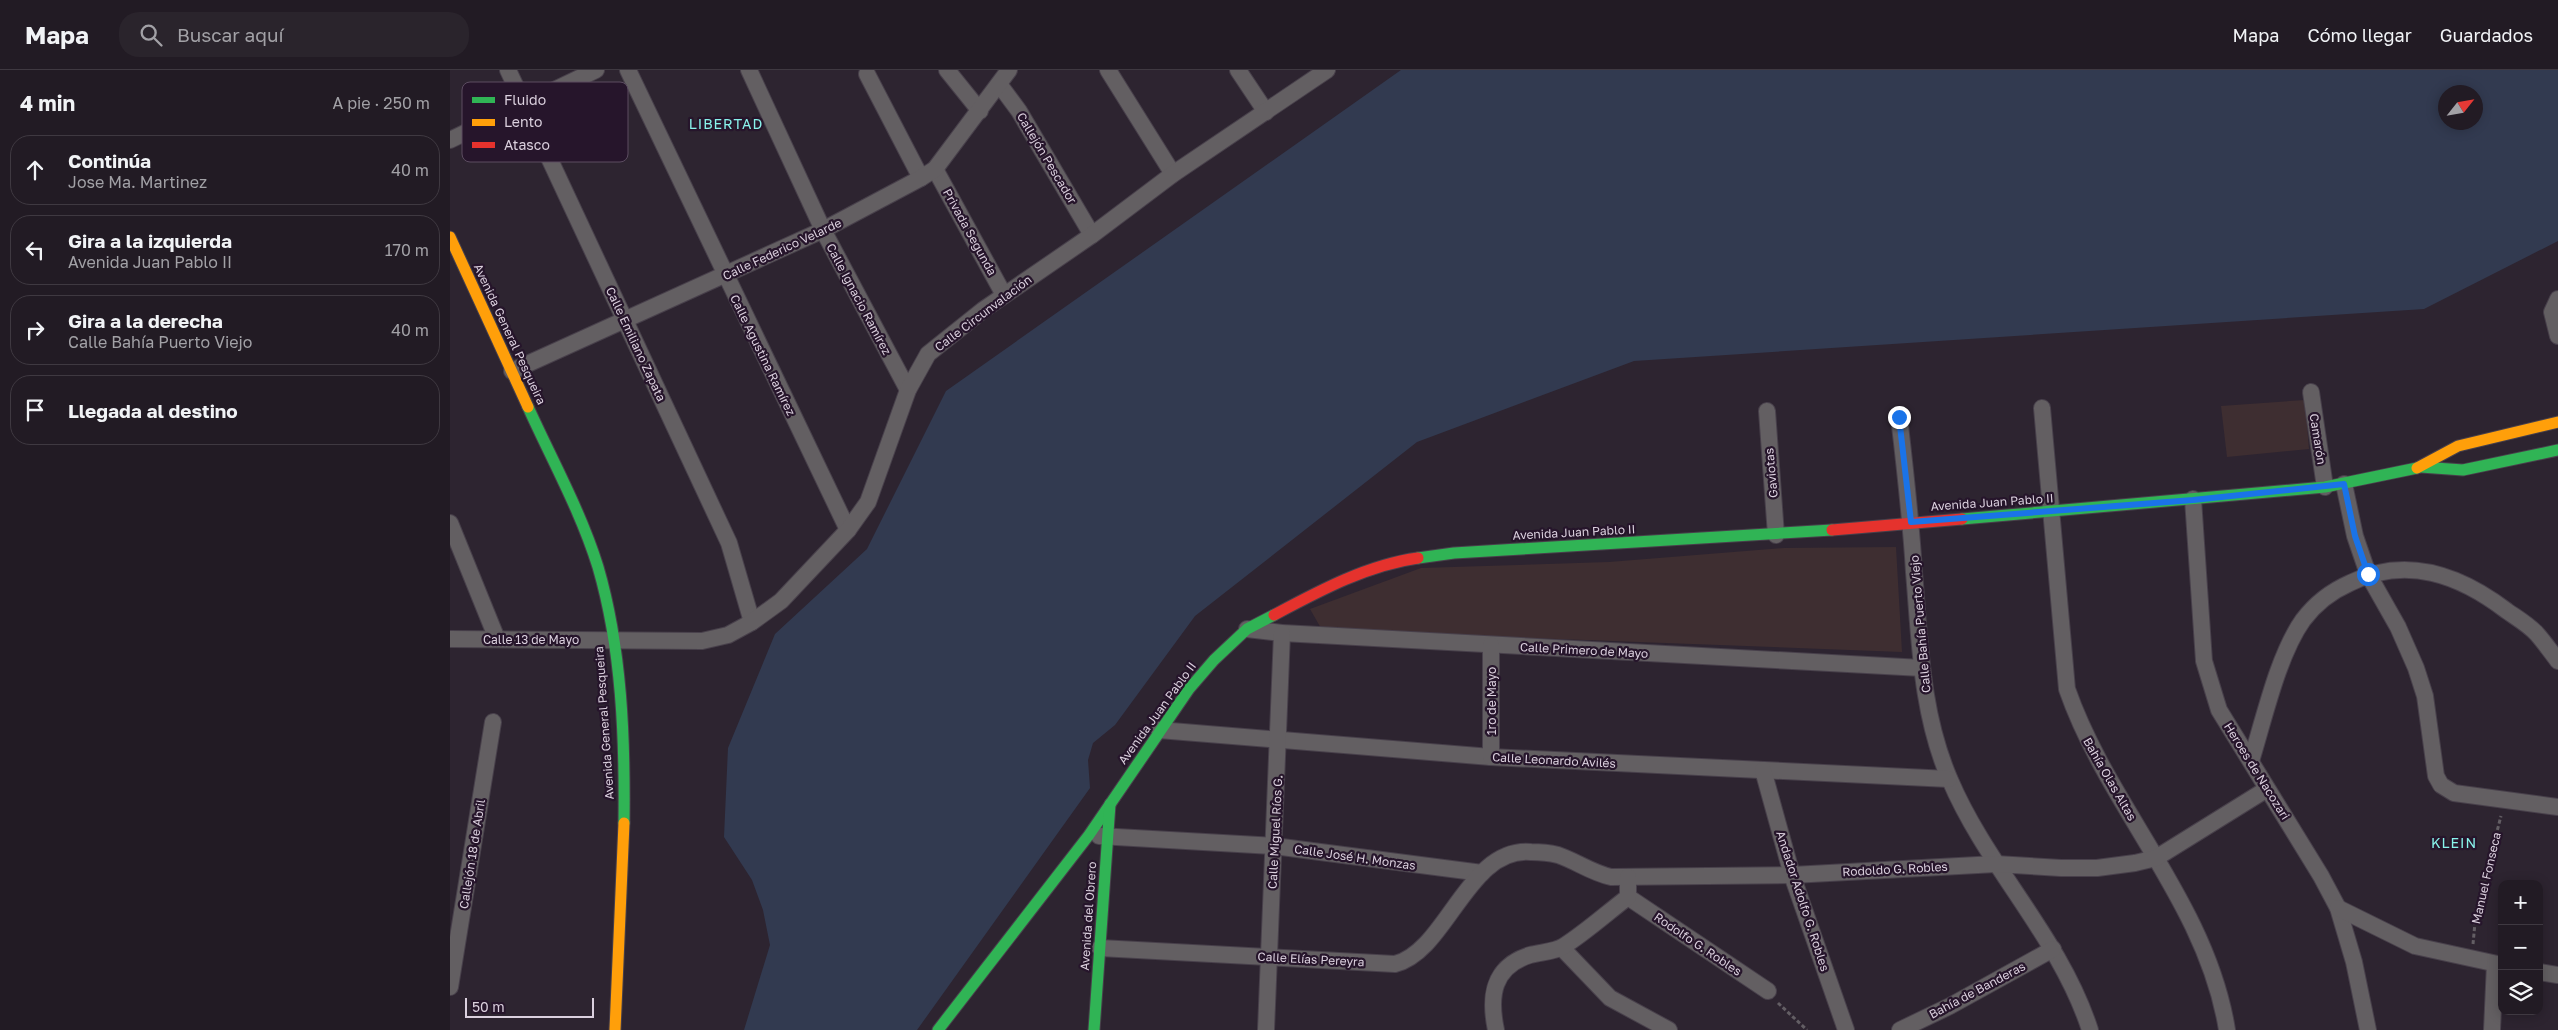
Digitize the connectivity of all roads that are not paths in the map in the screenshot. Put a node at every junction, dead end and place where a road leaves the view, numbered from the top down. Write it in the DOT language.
graph roads {
  1 [pos="508,70"];
  2 [pos="596,70"];
  3 [pos="628,70"];
  4 [pos="749,70"];
  5 [pos="947,70"];
  6 [pos="1009,70"];
  7 [pos="1108,70"];
  8 [pos="1238,70"];
  9 [pos="1327,70"];
  10 [pos="867,74"];
  11 [pos="514,82"];
  12 [pos="571,82"];
  13 [pos="999,84"];
  14 [pos="980,111"];
  15 [pos="1266,112"];
  16 [pos="462,134"];
  17 [pos="450,140"];
  18 [pos="551,162"];
  19 [pos="935,169"];
  20 [pos="1173,174"];
  21 [pos="921,178"];
  22 [pos="824,230"];
  23 [pos="1092,235"];
  24 [pos="450,237"];
  25 [pos="724,276"];
  26 [pos="1004,295"];
  27 [pos="2558,299"];
  28 [pos="626,321"];
  29 [pos="2558,336"];
  30 [pos="512,371"];
  31 [pos="908,390"];
  32 [pos="2311,392"];
  33 [pos="2042,408"];
  34 [pos="1766,411"];
  35 [pos="1899,417"];
  36 [pos="2558,422"];
  37 [pos="2558,450"];
  38 [pos="2421,467"];
  39 [pos="2344,484"];
  40 [pos="2325,487"];
  41 [pos="2193,500"];
  42 [pos="2050,512"];
  43 [pos="1911,522"];
  44 [pos="450,523"];
  45 [pos="848,530"];
  46 [pos="1776,535"];
  47 [pos="2368,574"];
  48 [pos="752,622"];
  49 [pos="1247,629"];
  50 [pos="1282,633"];
  51 [pos="450,639"];
  52 [pos="497,639"];
  53 [pos="612,639"];
  54 [pos="1491,645"];
  55 [pos="2558,661"];
  56 [pos="1922,668"];
  57 [pos="493,722"];
  58 [pos="1159,730"];
  59 [pos="1279,740"];
  60 [pos="1491,757"];
  61 [pos="2251,761"];
  62 [pos="1763,770"];
  63 [pos="1950,779"];
  64 [pos="2267,789"];
  65 [pos="1110,803"];
  66 [pos="2558,807"];
  67 [pos="1089,835"];
  68 [pos="1108,836"];
  69 [pos="1274,846"];
  70 [pos="2156,858"];
  71 [pos="1996,864"];
  72 [pos="1482,874"];
  73 [pos="1792,875"];
  74 [pos="1628,876"];
  75 [pos="1628,897"];
  76 [pos="2338,908"];
  77 [pos="1100,948"];
  78 [pos="1562,948"];
  79 [pos="2053,949"];
  80 [pos="1270,957"];
  81 [pos="2498,965"];
  82 [pos="2543,973"];
  83 [pos="2558,975"];
  84 [pos="450,987"];
  85 [pos="1768,991"];
  86 [pos="615,1030"];
  87 [pos="938,1030"];
  88 [pos="1094,1030"];
  89 [pos="1266,1030"];
  90 [pos="1496,1030"];
  91 [pos="1669,1030"];
  92 [pos="1846,1030"];
  93 [pos="1900,1030"];
  94 [pos="2090,1030"];
  95 [pos="2226,1030"];
  96 [pos="2368,1030"];
  97 [pos="2492,1030"];
  1 -- 11 [label="street, Calle Emiliano Zapata"];
  2 -- 12 [label="street"];
  3 -- 25 [label="street, Calle Agustina Ramírez"];
  4 -- 22 [label="street, Calle Ignacio Ramírez"];
  5 -- 14 [label="street"];
  6 -- 13 [label="street, Calle Federico Velarde"];
  7 -- 20 [label="street"];
  8 -- 15 [label="street"];
  9 -- 15 [label="street, Calle Circunvalación"];
  10 -- 21 [label="street"];
  13 -- 14 [label="street, Calle Federico Velarde"];
  13 -- 23 [label="street, Callejón Pescador"];
  14 -- 19 [label="street, Calle Federico Velarde"];
  15 -- 20 [label="street, Calle Circunvalación"];
  16 -- 17 [label="street"];
  18 -- 28 [label="street, Calle Emiliano Zapata"];
  19 -- 21 [label="street, Calle Federico Velarde"];
  19 -- 26 [label="street, Privada Segunda"];
  20 -- 23 [label="street, Calle Circunvalación"];
  21 -- 22 [label="street, Calle Federico Velarde"];
  22 -- 25 [label="street, Calle Federico Velarde"];
  22 -- 31 [label="street, Calle Ignacio Ramírez"];
  23 -- 26 [label="street, Calle Circunvalación"];
  24 -- 30 [label="main road, Avenida General Pesqueira"];
  25 -- 28 [label="street, Calle Federico Velarde"];
  25 -- 45 [label="street, Calle Agustina Ramírez"];
  26 -- 31 [label="street, Calle Circunvalación"];
  27 -- 29 [label="street"];
  28 -- 30 [label="street, Calle Federico Velarde"];
  28 -- 48 [label="street, Calle Emiliano Zapata"];
  30 -- 53 [label="main road, Avenida General Pesqueira"];
  31 -- 45 [label="street, Calle Circunvalación"];
  32 -- 40 [label="street, Camarón"];
  33 -- 42 [label="street, Bahía Olas Altas"];
  34 -- 46 [label="street, Gaviotas"];
  35 -- 43 [label="street, Calle Bahía Puerto Viejo"];
  36 -- 38 [label="main road, Avenida Juan Pablo II"];
  37 -- 38 [label="main road, Avenida Juan Pablo II"];
  38 -- 39 [label="main road, Avenida Juan Pablo II"];
  39 -- 40 [label="main road, Avenida Juan Pablo II"];
  39 -- 47 [label="street"];
  40 -- 41 [label="main road, Avenida Juan Pablo II"];
  41 -- 42 [label="main road, Avenida Juan Pablo II"];
  41 -- 61 [label="street, Heroes de Nacozari"];
  42 -- 43 [label="main road, Avenida Juan Pablo II"];
  42 -- 70 [label="street, Bahía Olas Altas"];
  43 -- 46 [label="main road, Avenida Juan Pablo II"];
  43 -- 56 [label="street, Calle Bahía Puerto Viejo"];
  44 -- 52 [label="street"];
  45 -- 48 [label="street, Calle Circunvalación"];
  46 -- 49 [label="main road, Avenida Juan Pablo II"];
  47 -- 55 [label="street"];
  47 -- 61 [label="street"];
  47 -- 66 [label="street"];
  48 -- 53 [label="street, Calle Circunvalación"];
  49 -- 50 [label="street, Calle Primero de Mayo"];
  49 -- 58 [label="main road, Avenida Juan Pablo II"];
  50 -- 54 [label="street, Calle Primero de Mayo"];
  50 -- 59 [label="street, Calle Miguel Ríos G."];
  51 -- 52 [label="street, Calle 13 de Mayo"];
  52 -- 53 [label="street, Calle 13 de Mayo"];
  53 -- 86 [label="main road, Avenida General Pesqueira"];
  54 -- 56 [label="street, Calle Primero de Mayo"];
  54 -- 60 [label="street, 1ro de Mayo"];
  56 -- 63 [label="street, Calle Bahía Puerto Viejo"];
  57 -- 84 [label="street, Callejón 18 de Abril"];
  58 -- 59 [label="street, Calle Leonardo Avilés"];
  58 -- 65 [label="main road, Avenida Juan Pablo II"];
  59 -- 60 [label="street, Calle Leonardo Avilés"];
  59 -- 69 [label="street, Calle Miguel Ríos G."];
  60 -- 62 [label="street, Calle Leonardo Avilés"];
  61 -- 64 [label="street, Heroes de Nacozari"];
  62 -- 63 [label="street, Calle Leonardo Avilés"];
  62 -- 73 [label="street, Andador Adolfo G. Robles"];
  63 -- 71 [label="street, Calle Bahía Puerto Viejo"];
  64 -- 70 [label="street, Rodoldo G. Robles"];
  64 -- 76 [label="street, Heroes de Nacozari"];
  65 -- 67 [label="main road, Avenida Juan Pablo II"];
  65 -- 68 [label="main road, Avenida del Obrero"];
  67 -- 68 [label="street, Calle José H. Monzas"];
  67 -- 87 [label="main road, Avenida Juan Pablo II"];
  68 -- 69 [label="street, Calle José H. Monzas"];
  68 -- 77 [label="main road, Avenida del Obrero"];
  69 -- 72 [label="street, Calle José H. Monzas"];
  69 -- 80 [label="street, Calle Miguel Ríos G."];
  70 -- 71 [label="street, Rodoldo G. Robles"];
  70 -- 95 [label="street, Bahía Olas Altas"];
  71 -- 73 [label="street, Rodoldo G. Robles"];
  71 -- 79 [label="street, Calle Bahía Puerto Viejo"];
  72 -- 74 [label="street, Rodoldo G. Robles"];
  72 -- 80 [label="street, Calle Elías Pereyra"];
  73 -- 74 [label="street, Rodoldo G. Robles"];
  73 -- 92 [label="street, Andador Adolfo G. Robles"];
  74 -- 75 [label="street"];
  75 -- 78 [label="street"];
  75 -- 85 [label="street, Rodolfo G. Robles"];
  76 -- 81 [label="street"];
  76 -- 96 [label="street, Heroes de Nacozari"];
  77 -- 80 [label="street, Calle Elías Pereyra"];
  77 -- 88 [label="main road, Avenida del Obrero"];
  78 -- 90 [label="street"];
  78 -- 91 [label="street"];
  79 -- 93 [label="street, Bahía de Banderas"];
  79 -- 94 [label="street, Calle Bahía Puerto Viejo"];
  80 -- 89 [label="street, Calle Miguel Ríos G."];
  81 -- 97 [label="street"];
  82 -- 83 [label="street"];
}
